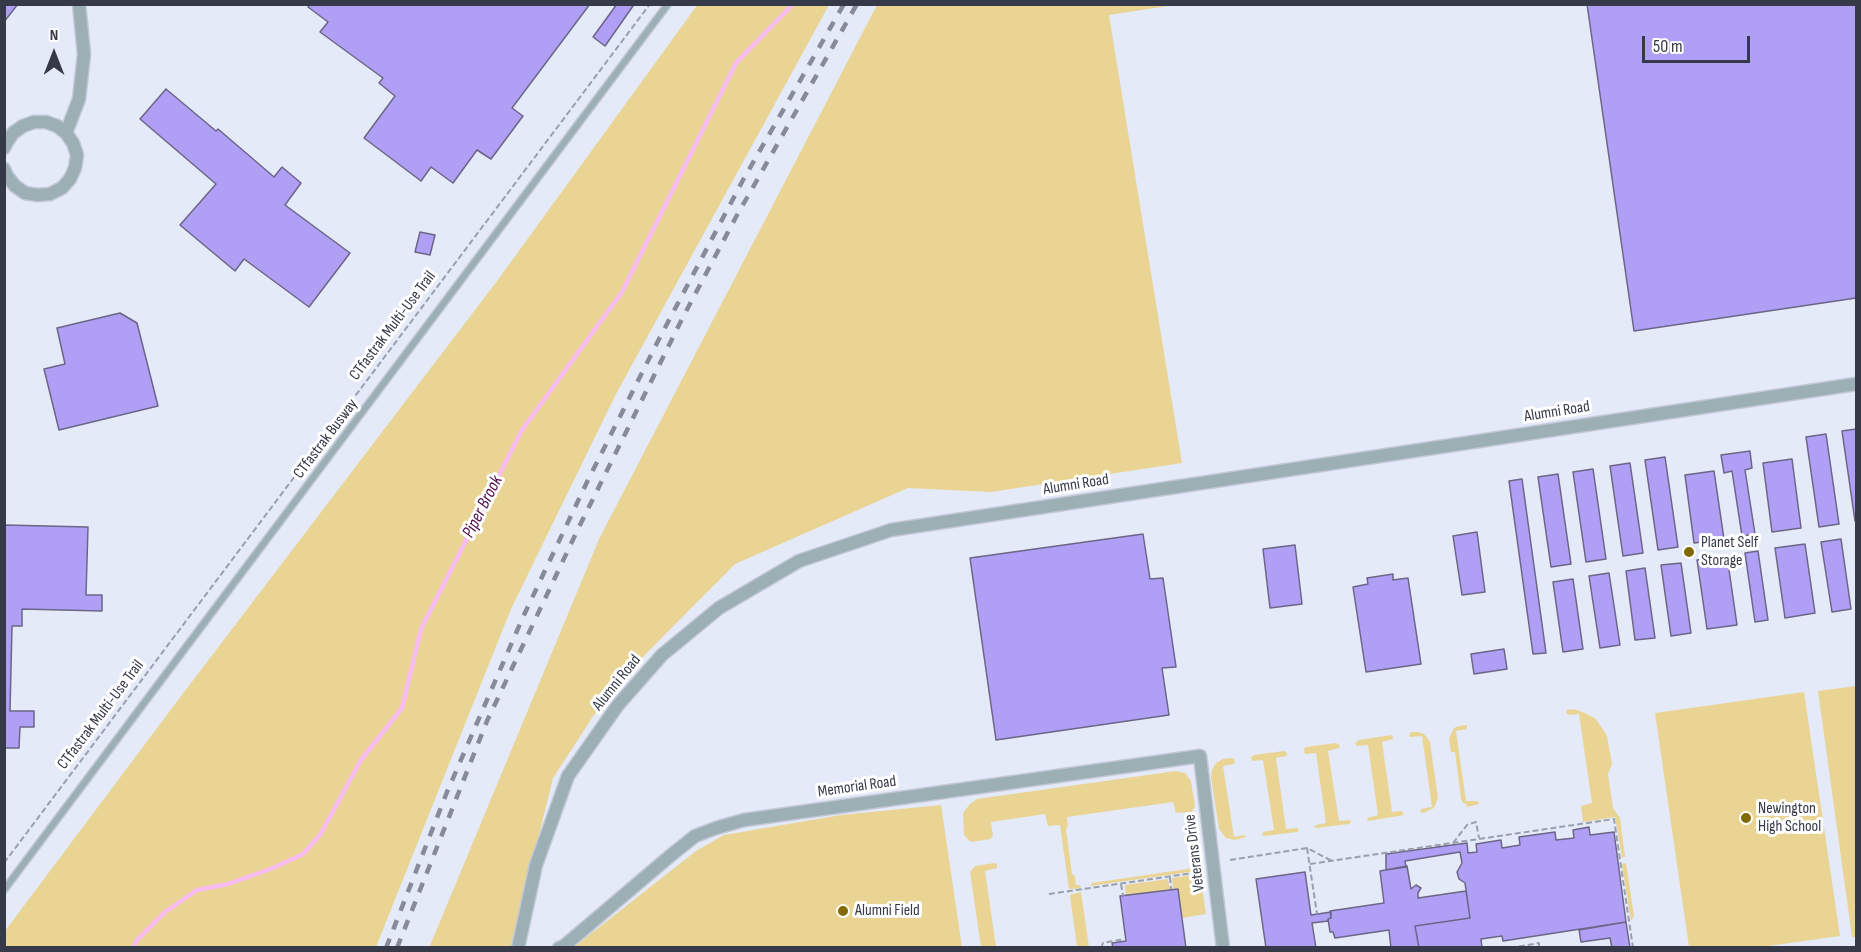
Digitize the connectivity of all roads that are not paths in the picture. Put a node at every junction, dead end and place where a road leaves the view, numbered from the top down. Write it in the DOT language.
graph roads {
  1 [pos="79,4"];
  2 [pos="668,4"];
  3 [pos="66,133"];
  4 [pos="4,148"];
  5 [pos="4,169"];
  6 [pos="1857,384"];
  7 [pos="1200,756"];
  8 [pos="4,890"];
  9 [pos="518,948"];
  10 [pos="559,948"];
  11 [pos="1223,948"];
  1 -- 3 [label="street"];
  2 -- 8 [label="lane, CTfastrak Busway"];
  3 -- 4 [label="street"];
  3 -- 5 [label="street"];
  6 -- 9 [label="street, Alumni Road"];
  7 -- 10 [label="street, Memorial Road"];
  7 -- 11 [label="street, Veterans Drive"];
}
